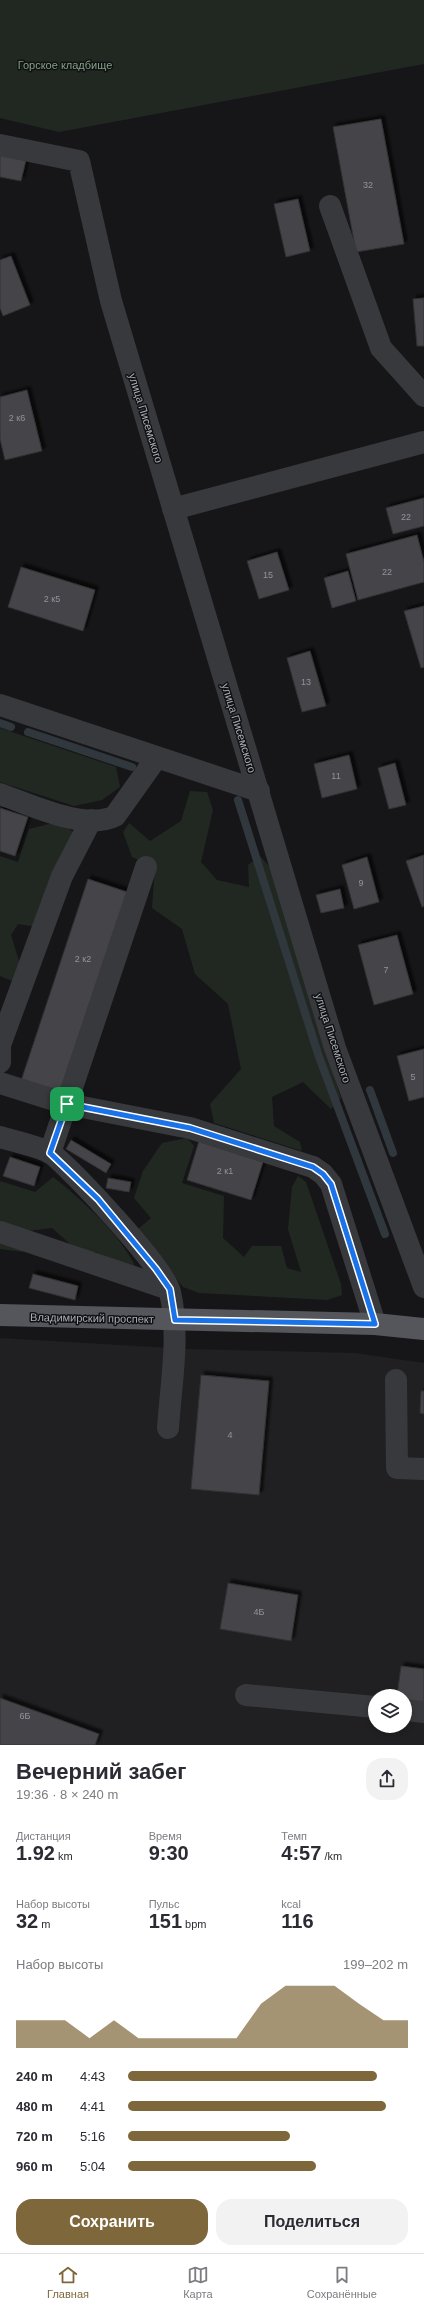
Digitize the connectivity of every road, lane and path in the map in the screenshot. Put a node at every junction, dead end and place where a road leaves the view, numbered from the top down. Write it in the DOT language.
graph roads {
  1 [pos="0,145"];
  2 [pos="330,206"];
  3 [pos="424,396"];
  4 [pos="424,442"];
  5 [pos="173,508"];
  6 [pos="0,704"];
  7 [pos="157,757"];
  8 [pos="258,791"];
  9 [pos="0,794"];
  10 [pos="91,820"];
  11 [pos="146,867"];
  12 [pos="0,1045"];
  13 [pos="0,1062"];
  14 [pos="0,1083"];
  15 [pos="67,1104"];
  16 [pos="0,1137"];
  17 [pos="50,1153"];
  18 [pos="0,1232"];
  19 [pos="424,1287"];
  20 [pos="170,1289"];
  21 [pos="0,1315"];
  22 [pos="175,1320"];
  23 [pos="375,1324"];
  24 [pos="424,1329"];
  25 [pos="396,1380"];
  26 [pos="168,1428"];
  27 [pos="424,1469"];
  28 [pos="246,1695"];
  29 [pos="368,1706"];
  30 [pos="412,1711"];
  31 [pos="424,1712"];
  1 -- 5 [label="street, улица Писемского"];
  2 -- 3 [label="street"];
  4 -- 5 [label="street"];
  5 -- 8 [label="street, улица Писемского"];
  6 -- 7 [label="street"];
  7 -- 8 [label="street"];
  7 -- 10 [label="street"];
  8 -- 19 [label="street, улица Писемского"];
  9 -- 10 [label="street"];
  10 -- 12 [label="street"];
  11 -- 15 [label="street"];
  12 -- 13 [label="street"];
  14 -- 15 [label="street"];
  15 -- 17 [label="street"];
  15 -- 23 [label="street"];
  16 -- 17 [label="street"];
  17 -- 20 [label="street"];
  18 -- 20 [label="street"];
  20 -- 22 [label="street"];
  21 -- 22 [label="main road, Владимирский проспект"];
  22 -- 23 [label="main road, Владимирский проспект"];
  22 -- 26 [label="street"];
  23 -- 24 [label="main road, Владимирский проспект"];
  25 -- 27 [label="street"];
  28 -- 29 [label="street"];
  30 -- 31 [label="street"];
}
